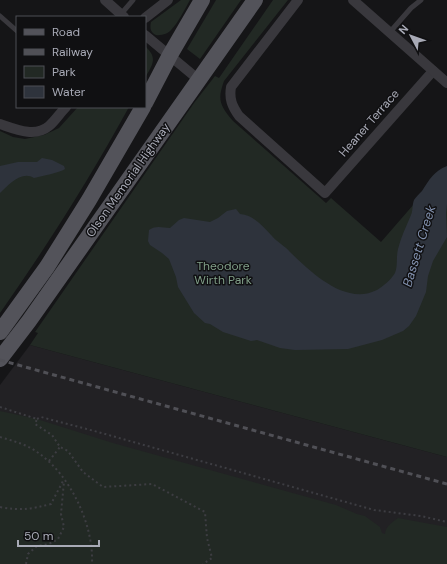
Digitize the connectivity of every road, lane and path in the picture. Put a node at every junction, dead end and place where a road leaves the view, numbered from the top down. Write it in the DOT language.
graph roads {
  1 [pos="105,0"];
  2 [pos="134,0"];
  3 [pos="168,0"];
  4 [pos="202,0"];
  5 [pos="255,0"];
  6 [pos="298,0"];
  7 [pos="353,0"];
  8 [pos="421,0"];
  9 [pos="0,16"];
  10 [pos="123,16"];
  11 [pos="146,17"];
  12 [pos="16,29"];
  13 [pos="390,32"];
  14 [pos="146,36"];
  15 [pos="170,55"];
  16 [pos="433,71"];
  17 [pos="199,80"];
  18 [pos="447,83"];
  19 [pos="146,101"];
  20 [pos="65,108"];
  21 [pos="142,108"];
  22 [pos="0,124"];
  23 [pos="0,332"];
  24 [pos="0,359"];
  25 [pos="0,407"];
  26 [pos="37,419"];
  27 [pos="0,437"];
  28 [pos="60,447"];
  29 [pos="49,461"];
  30 [pos="64,480"];
  31 [pos="0,507"];
  32 [pos="447,522"];
  33 [pos="26,564"];
  34 [pos="92,564"];
  35 [pos="203,564"];
  1 -- 10 [label="street"];
  2 -- 10 [label="lane"];
  3 -- 11 [label="street"];
  4 -- 15 [label="main road"];
  5 -- 17 [label="main road, Olson Memorial Highway"];
  6 -- 16 [label="street, Heaner Terrace"];
  7 -- 13 [label="street"];
  8 -- 13 [label="lane"];
  9 -- 12 [label="lane"];
  13 -- 16 [label="street"];
  14 -- 15 [label="street"];
  15 -- 17 [label="street"];
  15 -- 19 [label="main road"];
  16 -- 18 [label="street"];
  17 -- 24 [label="main road, Olson Memorial Highway"];
  20 -- 22 [label="street"];
  21 -- 23 [label="main road, Olson Memorial Highway"];
  25 -- 26 [label="path"];
  26 -- 28 [label="path"];
  26 -- 32 [label="path"];
  27 -- 29 [label="path"];
  28 -- 29 [label="path"];
  28 -- 35 [label="path"];
  29 -- 30 [label="path"];
  30 -- 31 [label="path"];
  30 -- 33 [label="path"];
  30 -- 34 [label="path"];
}
